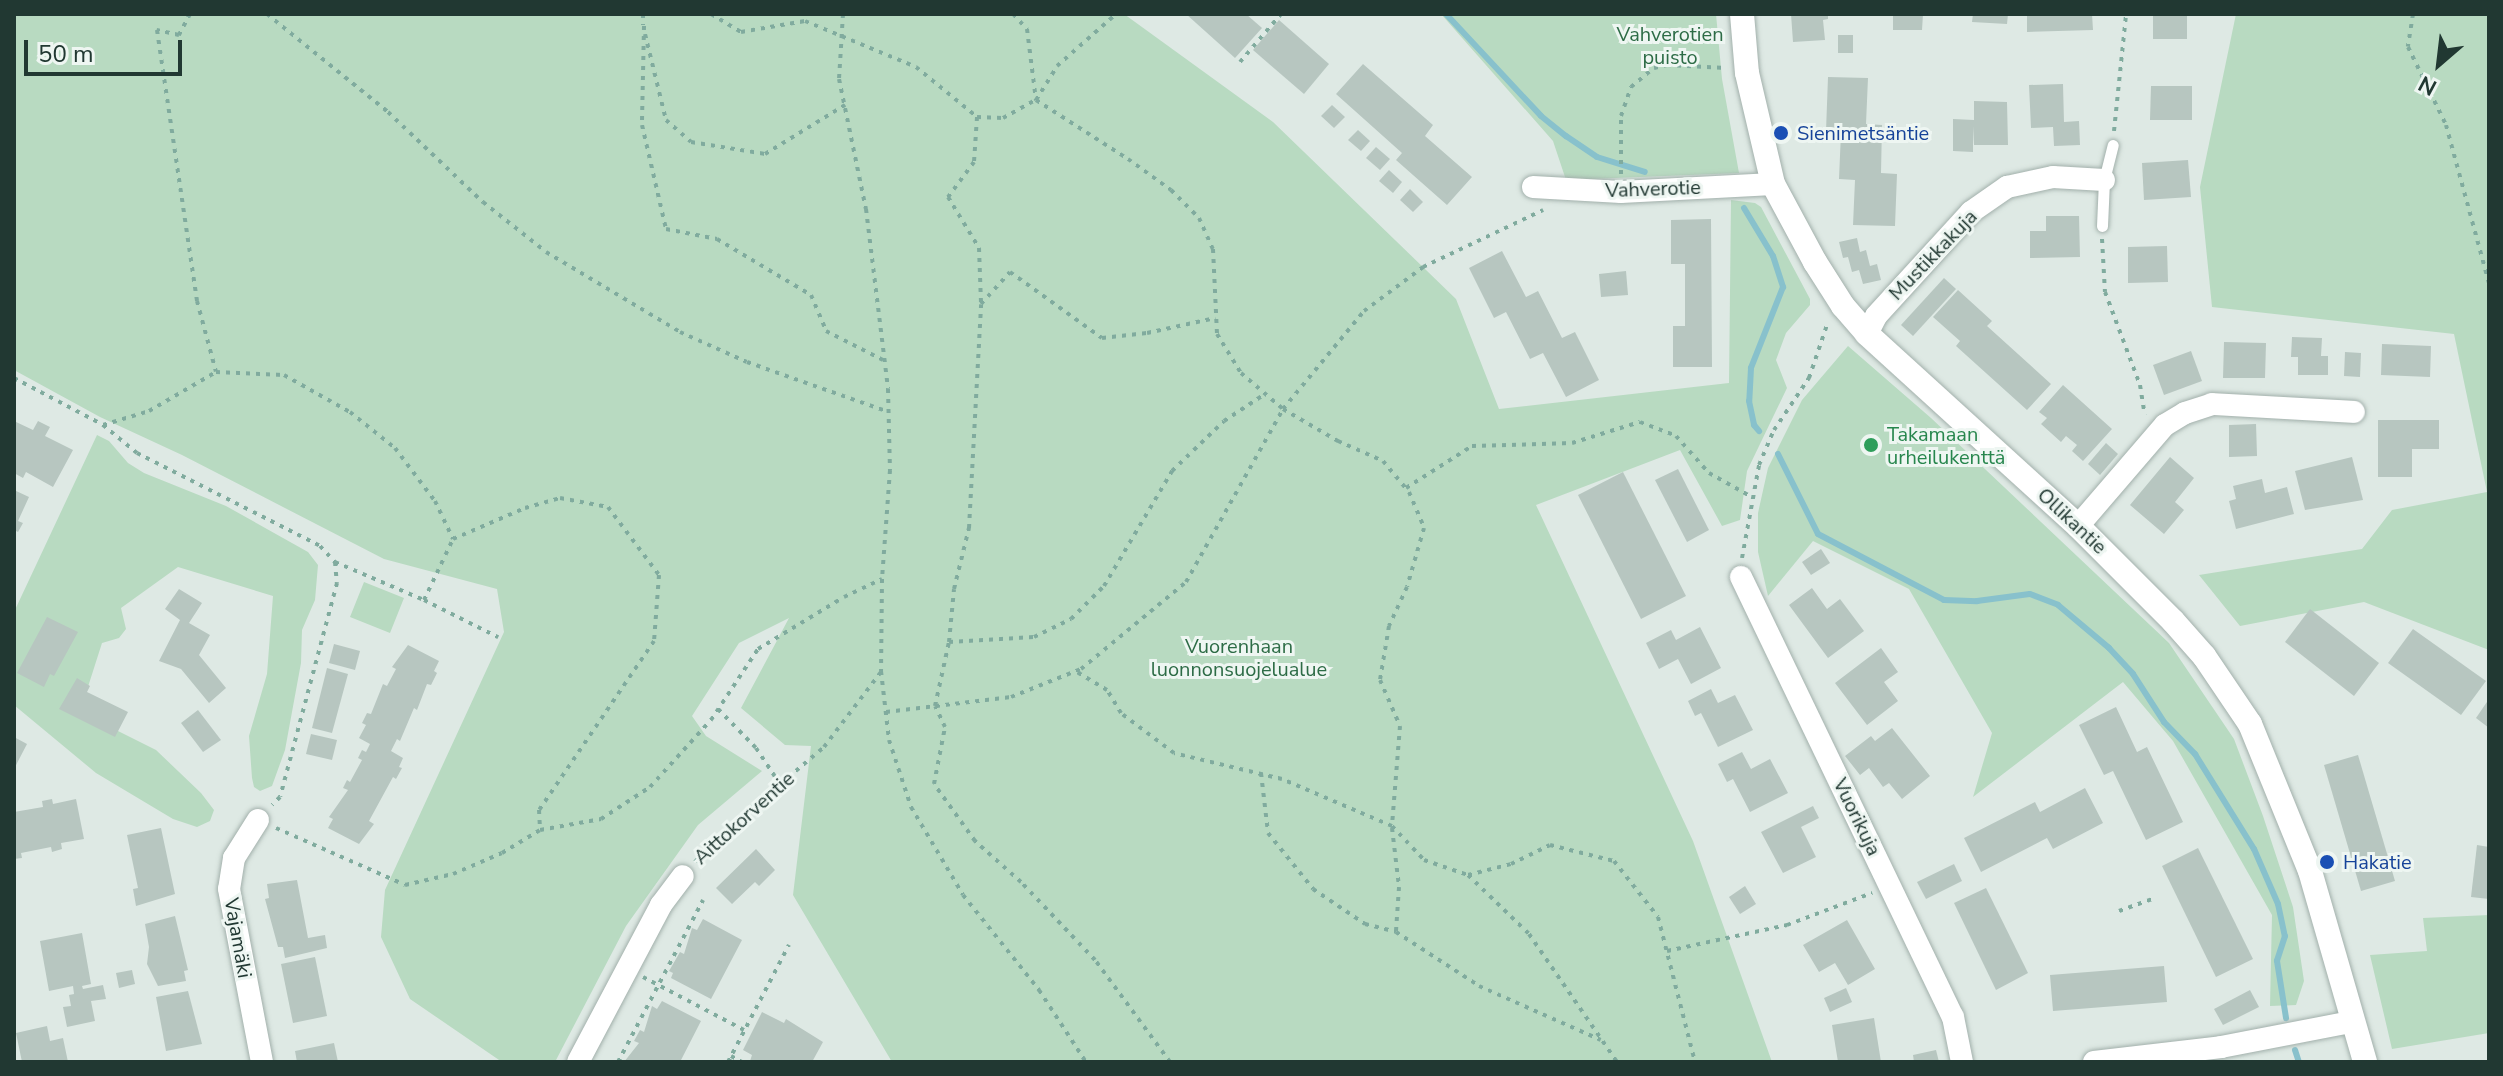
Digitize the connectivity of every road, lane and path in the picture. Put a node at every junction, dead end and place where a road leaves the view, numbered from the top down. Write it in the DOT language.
graph roads {
  1 [pos="190,14"];
  2 [pos="267,14"];
  3 [pos="643,14"];
  4 [pos="711,14"];
  5 [pos="843,14"];
  6 [pos="1013,14"];
  7 [pos="1116,14"];
  8 [pos="1281,14"];
  9 [pos="1742,14"];
  10 [pos="2126,14"];
  11 [pos="2413,14"];
  12 [pos="644,26"];
  13 [pos="842,38"];
  14 [pos="1240,62"];
  15 [pos="1730,68"];
  16 [pos="1036,100"];
  17 [pos="845,105"];
  18 [pos="977,117"];
  19 [pos="2113,145"];
  20 [pos="2104,180"];
  21 [pos="1773,184"];
  22 [pos="1533,187"];
  23 [pos="1560,189"];
  24 [pos="1621,192"];
  25 [pos="2102,226"];
  26 [pos="2489,283"];
  27 [pos="981,304"];
  28 [pos="1843,306"];
  29 [pos="1215,318"];
  30 [pos="1867,334"];
  31 [pos="884,360"];
  32 [pos="216,372"];
  33 [pos="14,378"];
  34 [pos="1265,394"];
  35 [pos="1283,409"];
  36 [pos="886,411"];
  37 [pos="2354,412"];
  38 [pos="103,425"];
  39 [pos="2150,445"];
  40 [pos="1406,488"];
  41 [pos="1752,497"];
  42 [pos="2078,526"];
  43 [pos="453,539"];
  44 [pos="335,562"];
  45 [pos="1741,577"];
  46 [pos="882,579"];
  47 [pos="424,600"];
  48 [pos="498,637"];
  49 [pos="949,642"];
  50 [pos="881,671"];
  51 [pos="1075,671"];
  52 [pos="935,706"];
  53 [pos="718,709"];
  54 [pos="886,712"];
  55 [pos="1261,773"];
  56 [pos="780,785"];
  57 [pos="258,820"];
  58 [pos="1392,826"];
  59 [pos="540,830"];
  60 [pos="1468,875"];
  61 [pos="683,876"];
  62 [pos="1891,886"];
  63 [pos="2152,899"];
  64 [pos="703,900"];
  65 [pos="2119,911"];
  66 [pos="1396,932"];
  67 [pos="789,945"];
  68 [pos="1667,951"];
  69 [pos="627,969"];
  70 [pos="658,985"];
  71 [pos="2351,1022"];
  72 [pos="744,1030"];
  73 [pos="1601,1040"];
  74 [pos="729,1059"];
  75 [pos="262,1062"];
  76 [pos="578,1062"];
  77 [pos="618,1062"];
  78 [pos="742,1062"];
  79 [pos="1086,1062"];
  80 [pos="1170,1062"];
  81 [pos="1617,1062"];
  82 [pos="1695,1062"];
  83 [pos="1962,1062"];
  84 [pos="2094,1062"];
  85 [pos="2365,1062"];
  1 -- 32 [label="path"];
  2 -- 36 [label="path"];
  3 -- 12 [label="path"];
  4 -- 13 [label="path"];
  5 -- 13 [label="path"];
  6 -- 16 [label="path"];
  7 -- 16 [label="path"];
  8 -- 14 [label="path"];
  9 -- 21 [label="street, Ollikantie"];
  10 -- 19 [label="path"];
  11 -- 26 [label="path"];
  12 -- 17 [label="path"];
  12 -- 31 [label="path"];
  13 -- 17 [label="path"];
  13 -- 18 [label="path"];
  15 -- 24 [label="path"];
  16 -- 18 [label="path"];
  16 -- 29 [label="path"];
  17 -- 31 [label="path"];
  18 -- 27 [label="path"];
  19 -- 20 [label="lane"];
  20 -- 25 [label="lane"];
  20 -- 30 [label="street, Mustikkakuja"];
  21 -- 24 [label="street, Vahverotie"];
  21 -- 28 [label="street, Ollikantie"];
  22 -- 23 [label="street, Vahverotie"];
  23 -- 24 [label="street, Vahverotie"];
  23 -- 35 [label="path"];
  25 -- 39 [label="path"];
  27 -- 29 [label="path"];
  27 -- 49 [label="path"];
  28 -- 30 [label="street, Ollikantie"];
  28 -- 41 [label="path"];
  29 -- 34 [label="path"];
  30 -- 42 [label="street, Ollikantie"];
  31 -- 36 [label="path"];
  32 -- 38 [label="path"];
  32 -- 43 [label="path"];
  33 -- 38 [label="path"];
  34 -- 35 [label="path"];
  34 -- 49 [label="path"];
  35 -- 40 [label="path"];
  35 -- 51 [label="path"];
  36 -- 46 [label="path"];
  37 -- 39 [label="street"];
  38 -- 44 [label="path"];
  39 -- 42 [label="street"];
  40 -- 41 [label="path"];
  40 -- 58 [label="path"];
  41 -- 45 [label="path"];
  42 -- 71 [label="street, Ollikantie"];
  43 -- 47 [label="path"];
  43 -- 59 [label="path"];
  44 -- 47 [label="path"];
  44 -- 57 [label="path"];
  45 -- 62 [label="street, Vuorikuja"];
  46 -- 50 [label="path"];
  46 -- 53 [label="path"];
  47 -- 48 [label="path"];
  49 -- 52 [label="path"];
  50 -- 54 [label="path"];
  50 -- 56 [label="path, Aittokorventie"];
  51 -- 52 [label="path"];
  51 -- 55 [label="path"];
  52 -- 54 [label="path"];
  52 -- 80 [label="path"];
  53 -- 56 [label="path"];
  53 -- 59 [label="path"];
  54 -- 79 [label="path"];
  55 -- 58 [label="path"];
  55 -- 66 [label="path"];
  56 -- 61 [label="path, Aittokorventie"];
  57 -- 59 [label="path"];
  57 -- 75 [label="street, Vajamäki"];
  58 -- 60 [label="path"];
  58 -- 66 [label="path"];
  60 -- 68 [label="path"];
  60 -- 73 [label="path"];
  61 -- 69 [label="street, Aittokorventie"];
  62 -- 68 [label="path"];
  62 -- 83 [label="street, Vuorikuja"];
  63 -- 65 [label="path"];
  64 -- 70 [label="path"];
  66 -- 73 [label="path"];
  67 -- 72 [label="path"];
  68 -- 82 [label="path"];
  69 -- 70 [label="path"];
  69 -- 76 [label="street, Aittokorventie"];
  70 -- 72 [label="path"];
  70 -- 77 [label="path"];
  71 -- 84 [label="street"];
  71 -- 85 [label="street, Ollikantie"];
  72 -- 74 [label="path"];
  73 -- 81 [label="path"];
  74 -- 78 [label="path"];
}
